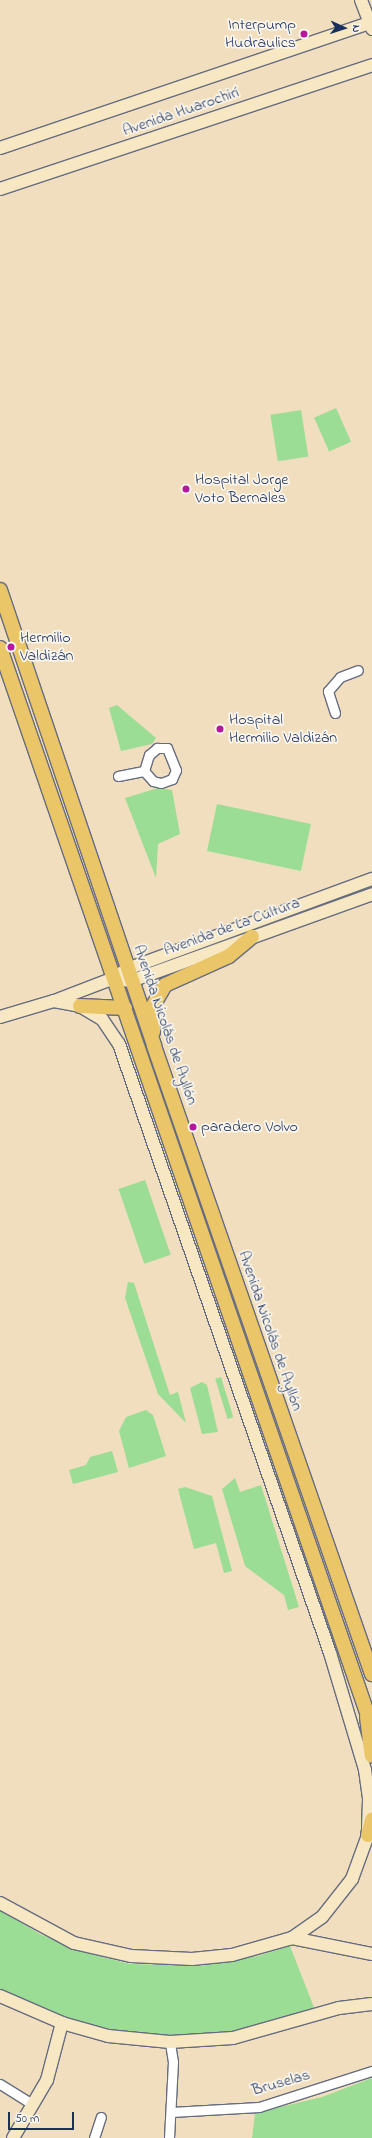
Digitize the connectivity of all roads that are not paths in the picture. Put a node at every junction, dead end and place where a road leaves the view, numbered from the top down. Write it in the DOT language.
graph roads {
  1 [pos="361,0"];
  2 [pos="369,25"];
  3 [pos="372,65"];
  4 [pos="0,148"];
  5 [pos="0,189"];
  6 [pos="0,590"];
  7 [pos="0,648"];
  8 [pos="358,670"];
  9 [pos="335,713"];
  10 [pos="144,771"];
  11 [pos="118,776"];
  12 [pos="372,879"];
  13 [pos="372,894"];
  14 [pos="252,937"];
  15 [pos="129,975"];
  16 [pos="114,978"];
  17 [pos="54,1001"];
  18 [pos="80,1006"];
  19 [pos="125,1008"];
  20 [pos="0,1017"];
  21 [pos="154,1046"];
  22 [pos="372,1674"];
  23 [pos="365,1706"];
  24 [pos="372,1727"];
  25 [pos="372,1756"];
  26 [pos="372,1820"];
  27 [pos="368,1835"];
  28 [pos="0,1903"];
  29 [pos="292,1938"];
  30 [pos="370,1954"];
  31 [pos="0,1996"];
  32 [pos="372,1996"];
  33 [pos="366,2004"];
  34 [pos="62,2023"];
  35 [pos="170,2042"];
  36 [pos="372,2071"];
  37 [pos="0,2084"];
  38 [pos="33,2105"];
  39 [pos="171,2112"];
  40 [pos="101,2117"];
  41 [pos="13,2138"];
  42 [pos="94,2138"];
  43 [pos="169,2138"];
  1 -- 2 [label="main road"];
  2 -- 4 [label="main road, Avenida Huarochirí"];
  3 -- 5 [label="main road, Avenida Huarochirí"];
  6 -- 15 [label="main road, Avenida Nicolás de Ayllón"];
  7 -- 16 [label="main road, Avenida Nicolás de Ayllón"];
  8 -- 9 [label="street"];
  10 -- 11 [label="street"];
  12 -- 15 [label="main road, Avenida de La Cultura"];
  13 -- 14 [label="main road, Avenida de La Cultura"];
  14 -- 15 [label="main road, Avenida de La Cultura"];
  14 -- 21 [label="main road"];
  15 -- 16 [label="main road, Avenida de La Cultura"];
  15 -- 21 [label="main road, Avenida Nicolás de Ayllón"];
  16 -- 17 [label="main road"];
  16 -- 19 [label="main road, Avenida Nicolás de Ayllón"];
  17 -- 18 [label="main road"];
  17 -- 20 [label="main road"];
  18 -- 19 [label="main road"];
  18 -- 27 [label="main road"];
  19 -- 23 [label="main road, Avenida Nicolás de Ayllón"];
  21 -- 22 [label="main road, Avenida Nicolás de Ayllón"];
  23 -- 24 [label="main road, Avenida Nicolás de Ayllón"];
  23 -- 25 [label="main road"];
  26 -- 27 [label="main road"];
  27 -- 29 [label="main road"];
  28 -- 29 [label="main road"];
  29 -- 30 [label="main road"];
  31 -- 34 [label="main road"];
  32 -- 33 [label="main road"];
  33 -- 35 [label="main road"];
  34 -- 35 [label="main road"];
  34 -- 38 [label="main road"];
  35 -- 39 [label="street"];
  36 -- 39 [label="street, Bruselas"];
  37 -- 38 [label="street"];
  38 -- 41 [label="main road"];
  39 -- 43 [label="street"];
  40 -- 42 [label="street"];
}
